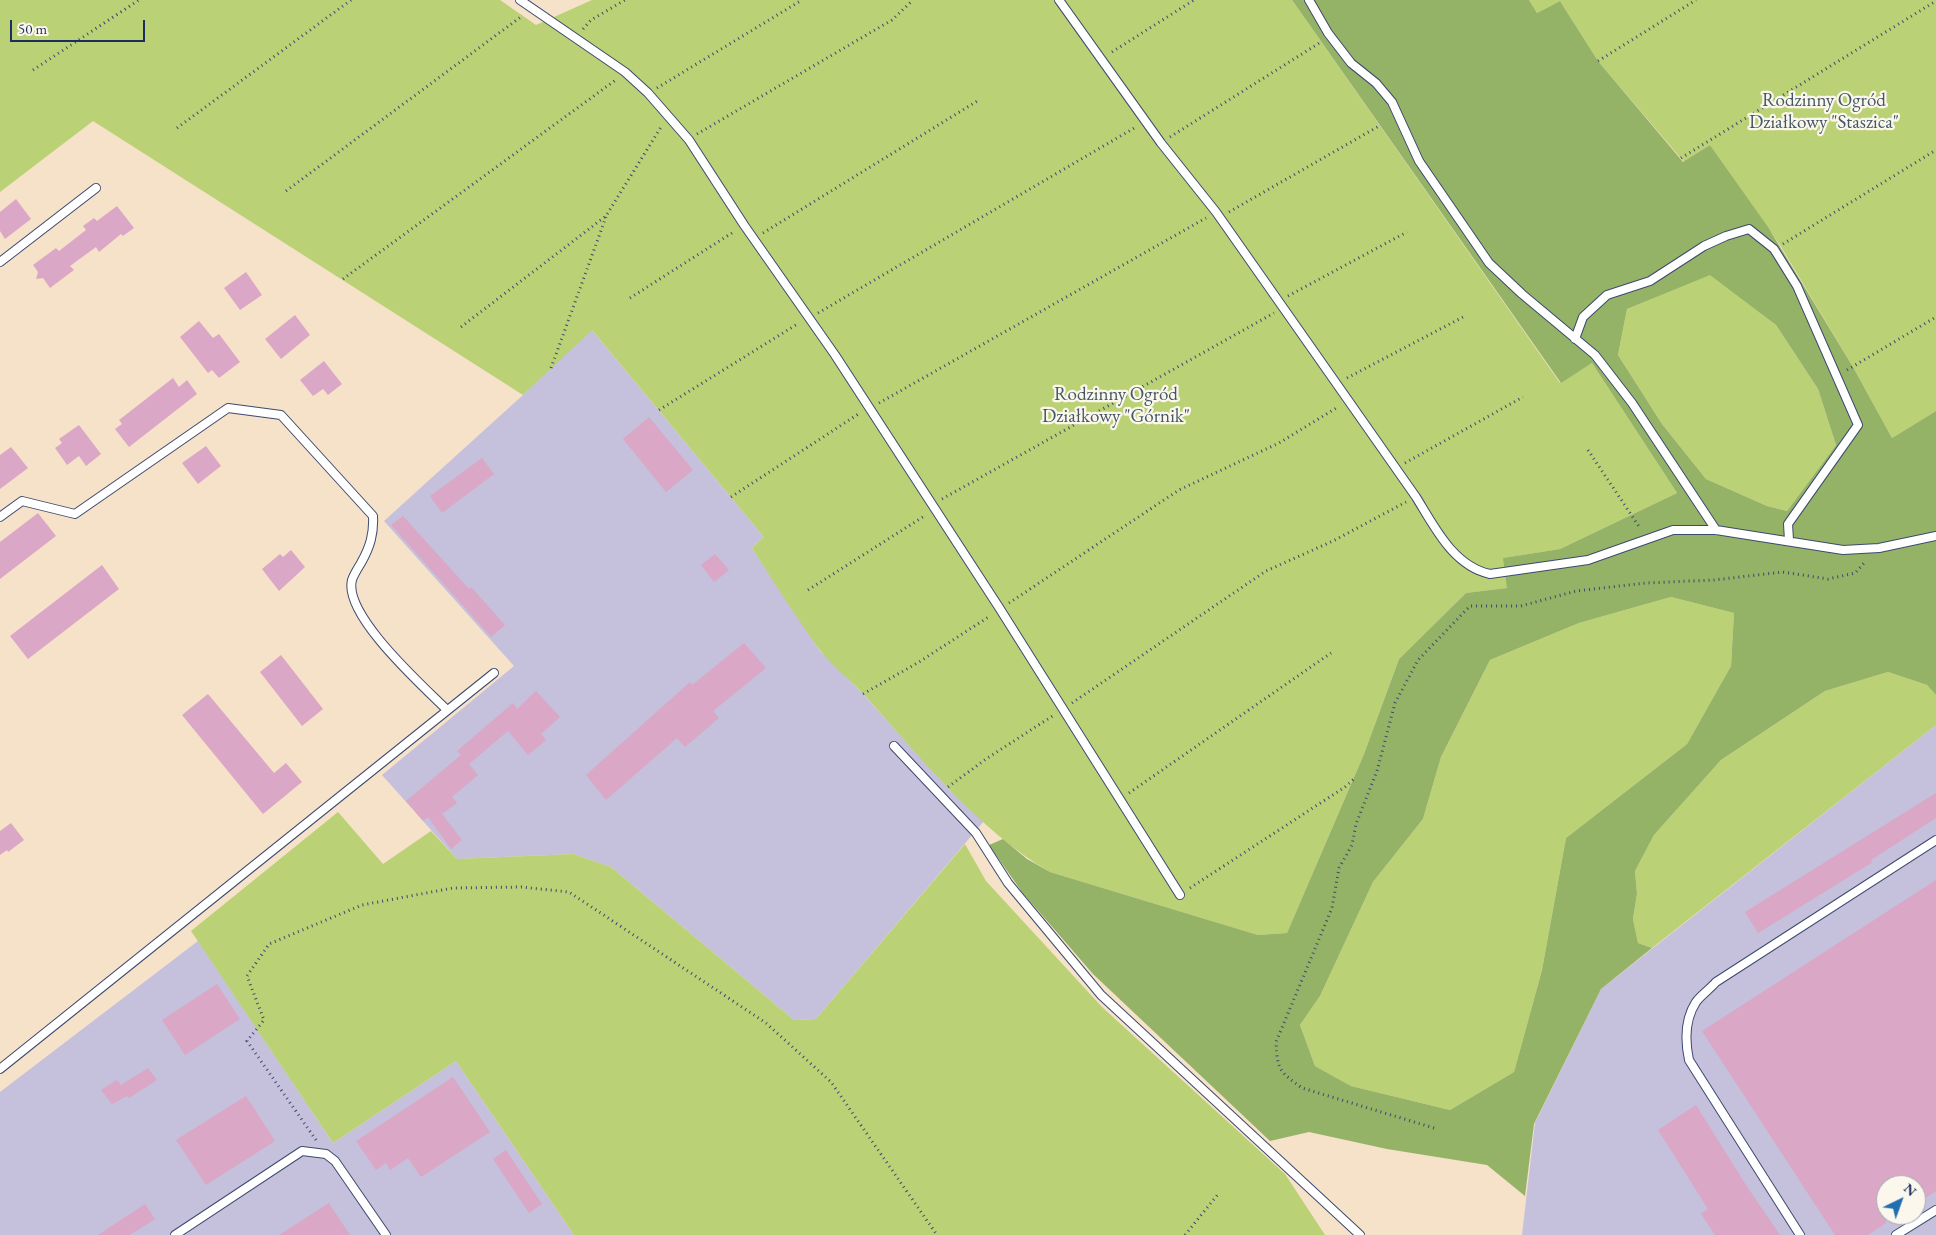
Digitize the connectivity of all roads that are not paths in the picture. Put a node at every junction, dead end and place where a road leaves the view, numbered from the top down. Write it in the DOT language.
graph roads {
  1 [pos="520,0"];
  2 [pos="1059,0"];
  3 [pos="1309,0"];
  4 [pos="96,188"];
  5 [pos="0,262"];
  6 [pos="1576,339"];
  7 [pos="0,517"];
  8 [pos="1716,530"];
  9 [pos="1936,536"];
  10 [pos="1789,540"];
  11 [pos="494,673"];
  12 [pos="447,710"];
  13 [pos="894,746"];
  14 [pos="1936,840"];
  15 [pos="1180,895"];
  16 [pos="0,1069"];
  17 [pos="1936,1210"];
  18 [pos="175,1235"];
  19 [pos="386,1235"];
  20 [pos="1360,1235"];
  21 [pos="1800,1235"];
  22 [pos="1896,1235"];
  1 -- 15 [label="lane"];
  2 -- 8 [label="lane"];
  3 -- 6 [label="lane"];
  4 -- 5 [label="lane"];
  6 -- 8 [label="lane"];
  6 -- 10 [label="lane"];
  7 -- 12 [label="lane"];
  8 -- 10 [label="lane"];
  9 -- 10 [label="lane"];
  11 -- 12 [label="lane"];
  12 -- 16 [label="lane"];
  13 -- 20 [label="lane"];
  14 -- 21 [label="lane"];
  17 -- 22 [label="lane"];
  18 -- 19 [label="lane"];
}
